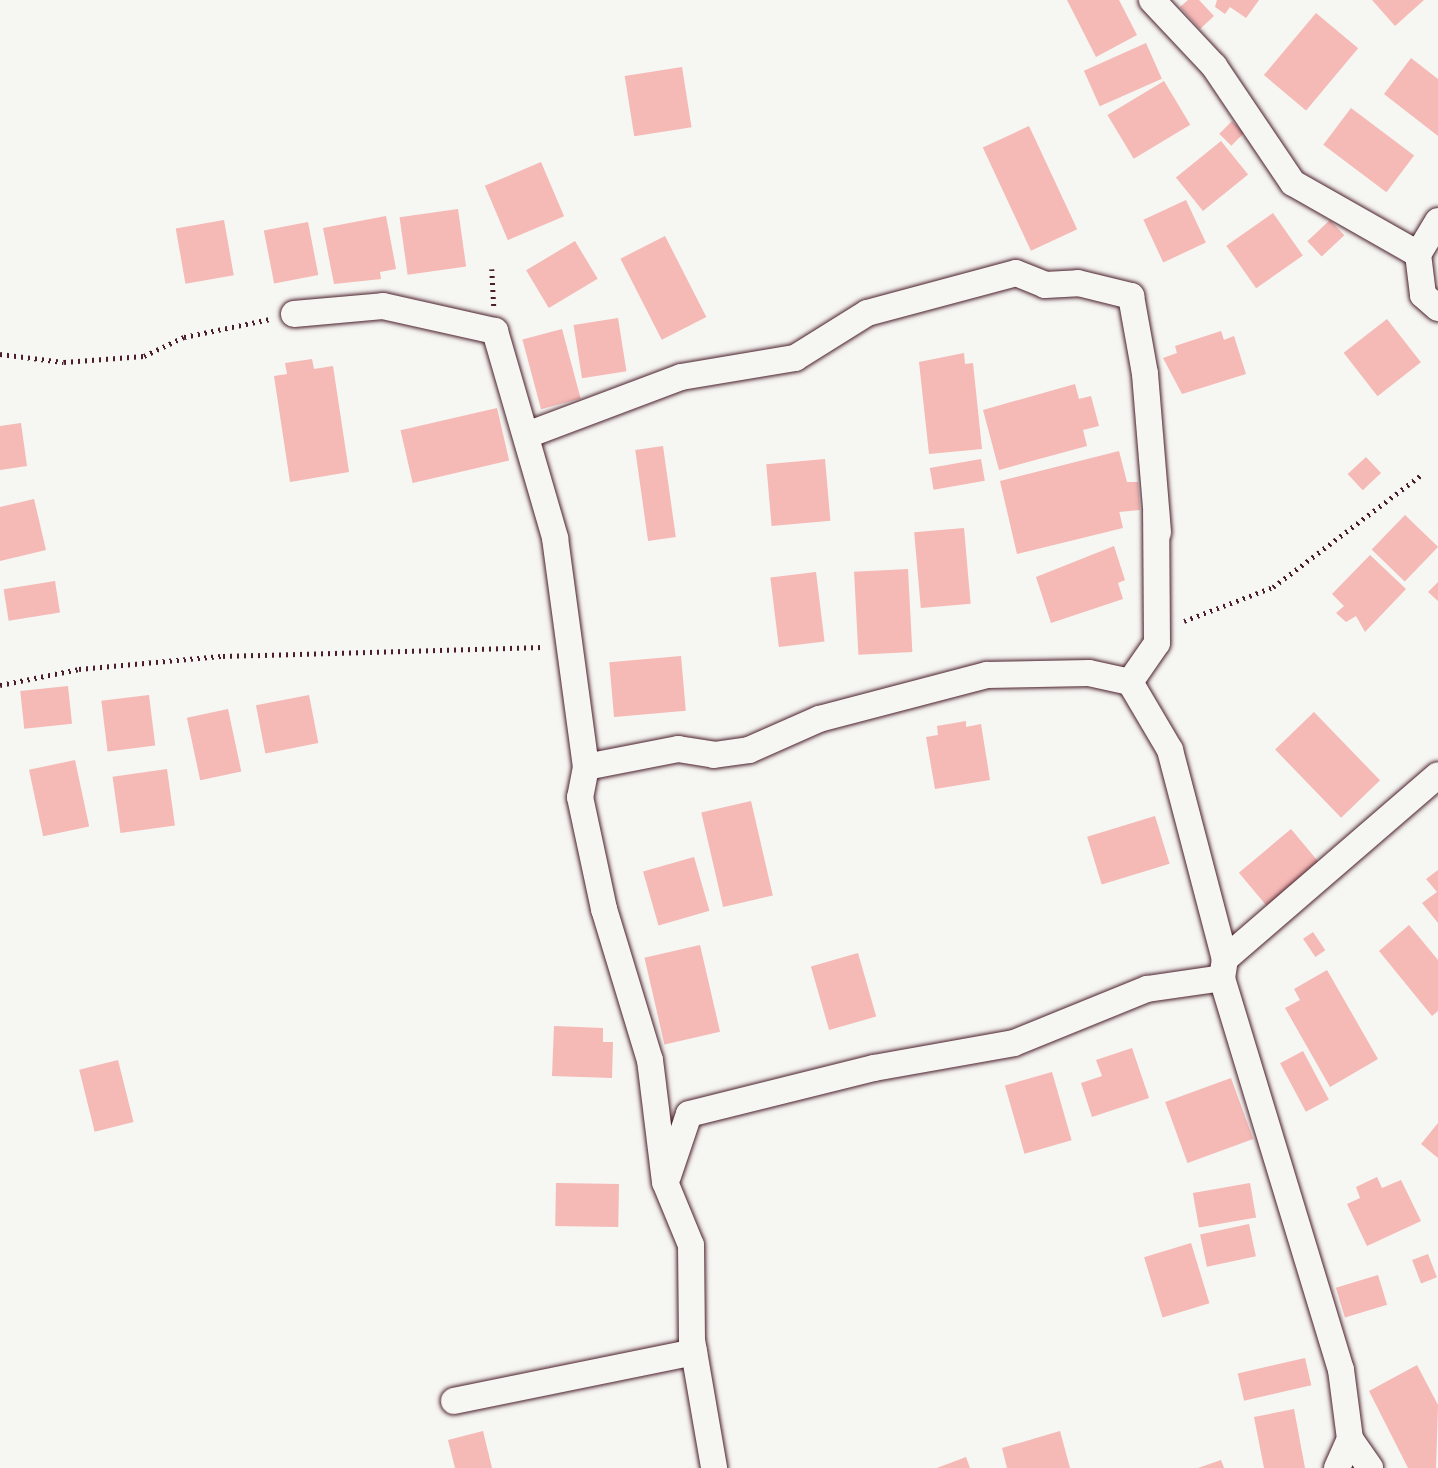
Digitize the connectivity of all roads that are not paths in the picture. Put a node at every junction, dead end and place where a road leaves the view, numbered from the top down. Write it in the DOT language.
graph roads {
  1 [pos="1152,0"];
  2 [pos="1438,221"];
  3 [pos="1418,254"];
  4 [pos="1438,309"];
  5 [pos="288,315"];
  6 [pos="527,435"];
  7 [pos="1156,503"];
  8 [pos="1158,532"];
  9 [pos="1130,682"];
  10 [pos="586,767"];
  11 [pos="1438,775"];
  12 [pos="1224,969"];
  13 [pos="665,1182"];
  14 [pos="694,1352"];
  15 [pos="454,1401"];
  16 [pos="1350,1438"];
  17 [pos="714,1468"];
  18 [pos="1337,1468"];
  19 [pos="1370,1468"];
  1 -- 3 [label="street"];
  2 -- 3 [label="street"];
  3 -- 4 [label="street"];
  5 -- 6 [label="street"];
  6 -- 7 [label="street"];
  6 -- 10 [label="street"];
  7 -- 8 [label="street"];
  7 -- 9 [label="street"];
  9 -- 10 [label="street"];
  9 -- 12 [label="street"];
  10 -- 13 [label="street"];
  11 -- 12 [label="street"];
  12 -- 13 [label="street"];
  12 -- 16 [label="street"];
  13 -- 14 [label="street"];
  14 -- 15 [label="street"];
  14 -- 17 [label="street"];
  16 -- 18 [label="street"];
  16 -- 19 [label="street"];
}
